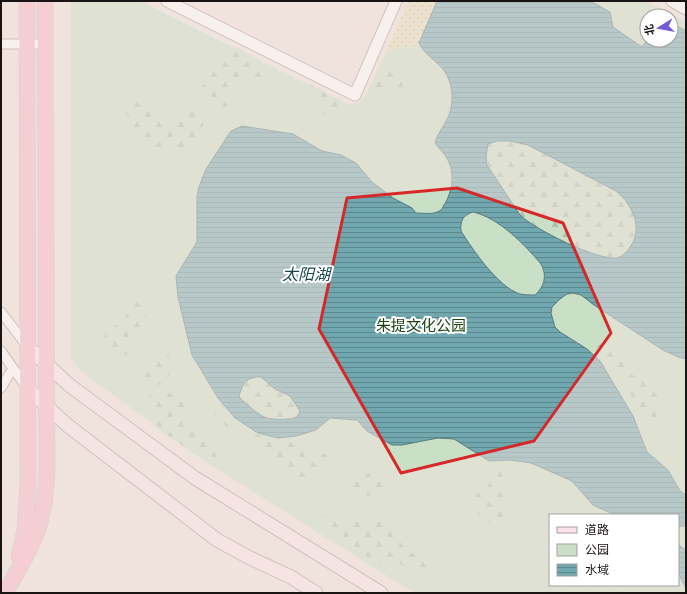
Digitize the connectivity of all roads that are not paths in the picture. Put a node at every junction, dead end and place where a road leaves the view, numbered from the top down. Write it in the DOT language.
graph roads {
  1 [pos="27,1"];
  2 [pos="45,1"];
  3 [pos="167,1"];
  4 [pos="396,1"];
  5 [pos="672,1"];
  6 [pos="686,9"];
  7 [pos="1,44"];
  8 [pos="27,44"];
  9 [pos="45,44"];
  10 [pos="1,312"];
  11 [pos="28,347"];
  12 [pos="1,351"];
  13 [pos="46,364"];
  14 [pos="14,371"];
  15 [pos="1,388"];
  16 [pos="28,389"];
  17 [pos="46,406"];
  18 [pos="5,593"];
  19 [pos="316,593"];
  20 [pos="381,593"];
  1 -- 8 [label="highway"];
  2 -- 9 [label="highway"];
  3 -- 4 [label="street"];
  5 -- 6 [label="street"];
  7 -- 8 [label="street"];
  8 -- 9 [label="street"];
  8 -- 11 [label="highway"];
  9 -- 13 [label="highway"];
  10 -- 11 [label="street"];
  11 -- 13 [label="main road"];
  11 -- 16 [label="highway"];
  12 -- 14 [label="street"];
  13 -- 17 [label="highway"];
  13 -- 20 [label="main road"];
  14 -- 15 [label="street"];
  14 -- 16 [label="street"];
  16 -- 17 [label="main road"];
  16 -- 18 [label="highway"];
  17 -- 18 [label="highway"];
  17 -- 19 [label="main road"];
}
